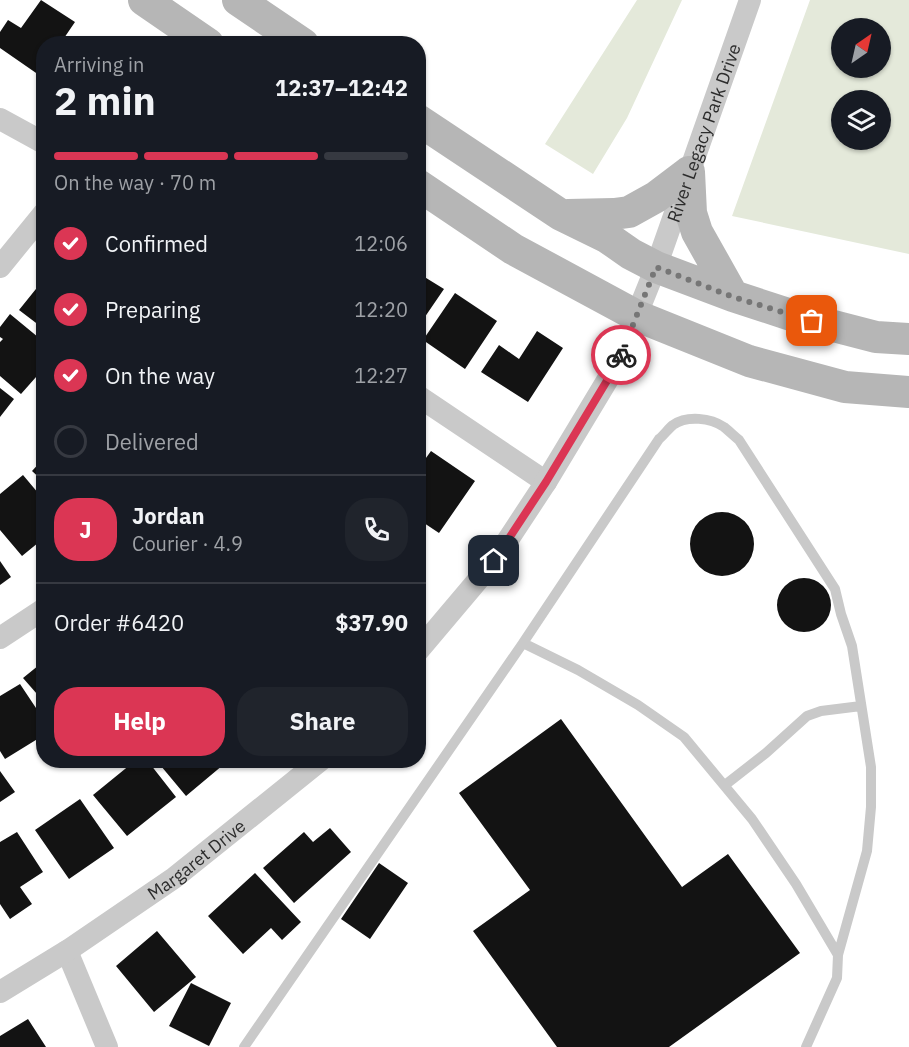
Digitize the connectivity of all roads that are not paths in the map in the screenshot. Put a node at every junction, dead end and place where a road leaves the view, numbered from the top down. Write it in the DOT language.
graph roads {
  1 [pos="144,0"];
  2 [pos="238,0"];
  3 [pos="750,0"];
  4 [pos="196,36"];
  5 [pos="291,36"];
  6 [pos="0,119"];
  7 [pos="426,125"];
  8 [pos="36,139"];
  9 [pos="689,172"];
  10 [pos="426,190"];
  11 [pos="561,215"];
  12 [pos="36,223"];
  13 [pos="0,267"];
  14 [pos="656,267"];
  15 [pos="733,297"];
  16 [pos="637,316"];
  17 [pos="909,339"];
  18 [pos="909,392"];
  19 [pos="426,401"];
  20 [pos="546,482"];
  21 [pos="36,614"];
  22 [pos="0,638"];
  23 [pos="426,642"];
  24 [pos="523,643"];
  25 [pos="861,706"];
  26 [pos="311,768"];
  27 [pos="725,785"];
  28 [pos="67,951"];
  29 [pos="838,955"];
  30 [pos="0,992"];
  31 [pos="107,1047"];
  32 [pos="244,1047"];
  33 [pos="806,1047"];
  1 -- 4 [label="main road"];
  2 -- 5 [label="main road"];
  3 -- 9 [label="street, River Legacy Park Drive"];
  6 -- 8 [label="street"];
  7 -- 11 [label="main road"];
  9 -- 11 [label="main road"];
  9 -- 14 [label="street, River Legacy Park Drive"];
  9 -- 15 [label="main road"];
  10 -- 16 [label="main road"];
  11 -- 14 [label="main road"];
  12 -- 13 [label="street"];
  14 -- 15 [label="main road"];
  14 -- 16 [label="street"];
  15 -- 17 [label="main road"];
  16 -- 18 [label="main road"];
  16 -- 20 [label="street"];
  19 -- 20 [label="street"];
  20 -- 23 [label="street"];
  21 -- 22 [label="street"];
  24 -- 25 [label="lane"];
  24 -- 27 [label="lane"];
  24 -- 32 [label="lane"];
  25 -- 27 [label="lane"];
  25 -- 29 [label="lane"];
  26 -- 28 [label="street, Margaret Drive"];
  27 -- 29 [label="lane"];
  28 -- 30 [label="street, Margaret Drive"];
  28 -- 31 [label="street"];
  29 -- 33 [label="lane"];
}
